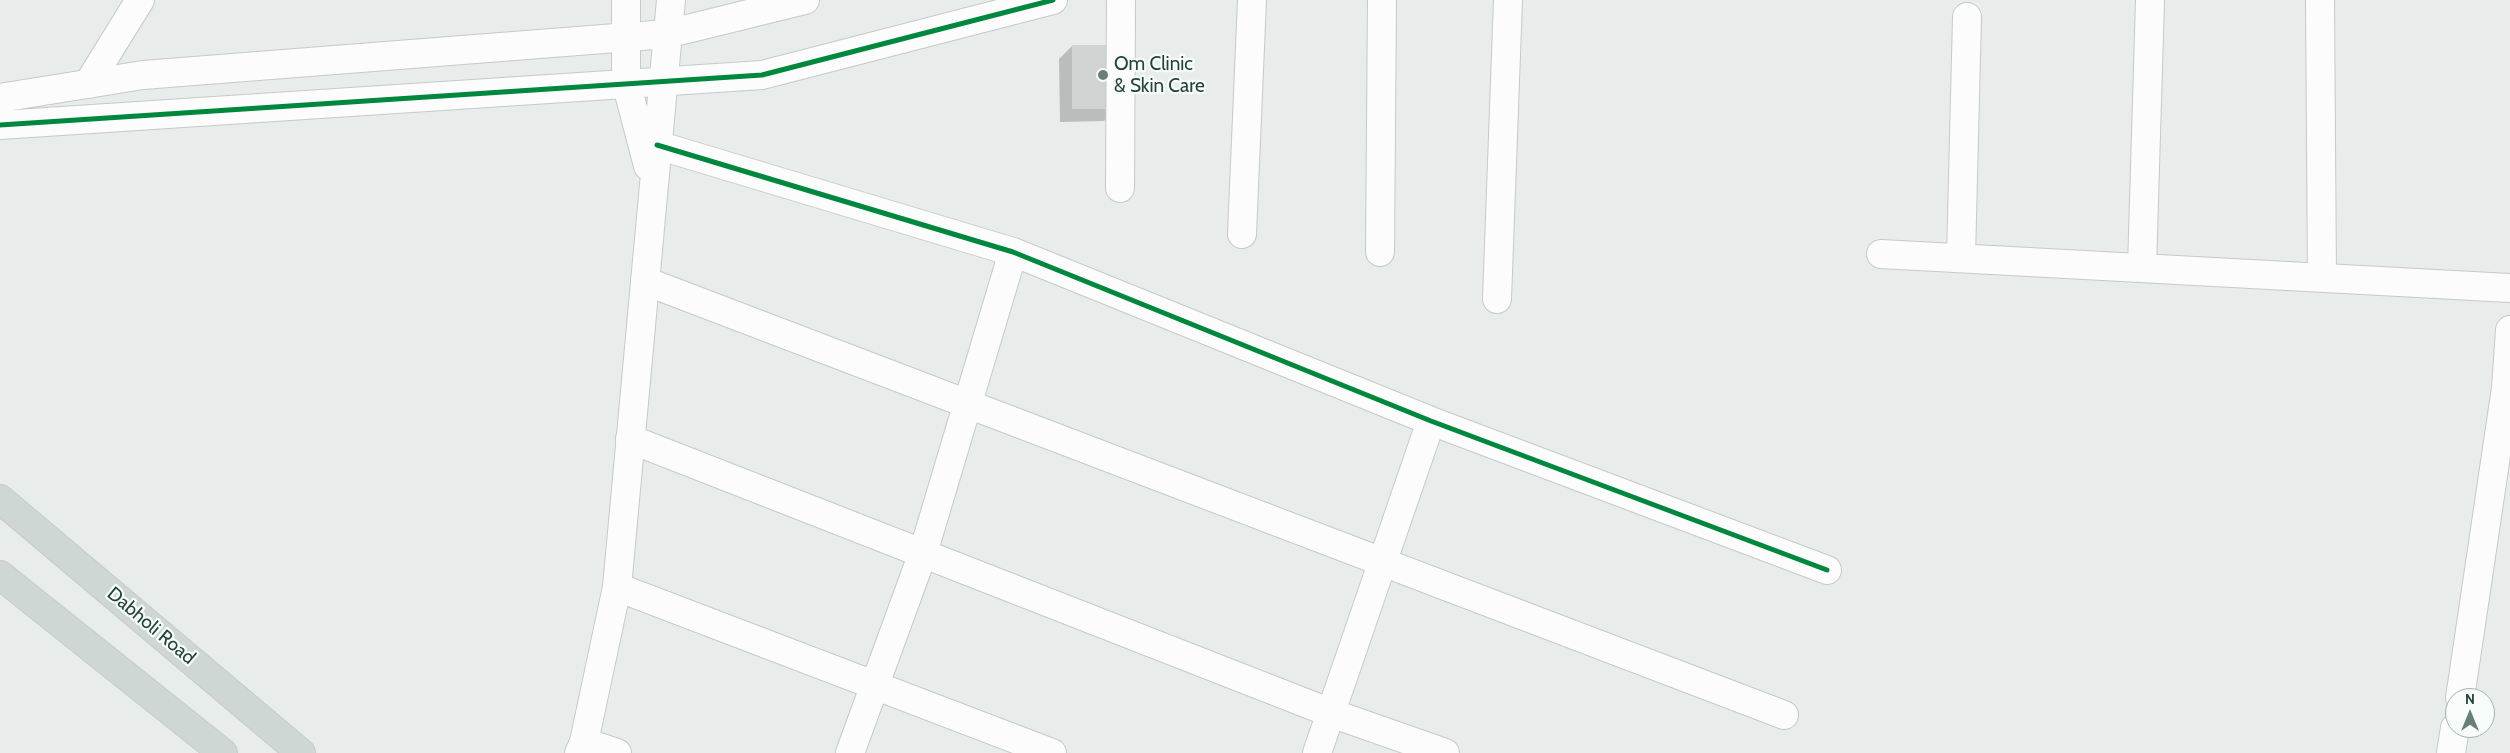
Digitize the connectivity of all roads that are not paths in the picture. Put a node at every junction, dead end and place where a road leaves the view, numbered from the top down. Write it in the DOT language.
graph roads {
  1 [pos="140,0"];
  2 [pos="626,0"];
  3 [pos="671,0"];
  4 [pos="805,0"];
  5 [pos="1053,0"];
  6 [pos="1122,0"];
  7 [pos="1252,0"];
  8 [pos="1382,0"];
  9 [pos="1508,0"];
  10 [pos="2150,0"];
  11 [pos="2320,0"];
  12 [pos="1967,17"];
  13 [pos="667,34"];
  14 [pos="626,38"];
  15 [pos="663,80"];
  16 [pos="626,82"];
  17 [pos="88,84"];
  18 [pos="0,98"];
  19 [pos="0,125"];
  20 [pos="657,145"];
  21 [pos="653,187"];
  22 [pos="1120,188"];
  23 [pos="1242,234"];
  24 [pos="1013,252"];
  25 [pos="1380,252"];
  26 [pos="1881,254"];
  27 [pos="1961,258"];
  28 [pos="2142,268"];
  29 [pos="2322,277"];
  30 [pos="645,281"];
  31 [pos="2510,288"];
  32 [pos="1497,299"];
  33 [pos="2510,330"];
  34 [pos="2508,388"];
  35 [pos="968,404"];
  36 [pos="1431,421"];
  37 [pos="630,439"];
  38 [pos="0,499"];
  39 [pos="923,553"];
  40 [pos="1383,561"];
  41 [pos="1827,570"];
  42 [pos="0,575"];
  43 [pos="617,587"];
  44 [pos="875,685"];
  45 [pos="2462,688"];
  46 [pos="1331,713"];
  47 [pos="1784,715"];
  48 [pos="2453,738"];
  49 [pos="208,748"];
  50 [pos="583,749"];
  51 [pos="302,753"];
  52 [pos="617,753"];
  53 [pos="850,753"];
  54 [pos="1052,753"];
  55 [pos="1317,753"];
  56 [pos="1445,753"];
  57 [pos="2451,753"];
  1 -- 17 [label="street"];
  2 -- 14 [label="street"];
  3 -- 13 [label="street"];
  4 -- 13 [label="street"];
  5 -- 15 [label="street"];
  6 -- 22 [label="street"];
  7 -- 23 [label="street"];
  8 -- 25 [label="street"];
  9 -- 32 [label="street"];
  10 -- 28 [label="street"];
  11 -- 29 [label="street"];
  12 -- 27 [label="street"];
  13 -- 14 [label="street"];
  13 -- 15 [label="street"];
  14 -- 16 [label="street"];
  14 -- 17 [label="street"];
  15 -- 16 [label="street"];
  15 -- 20 [label="street"];
  16 -- 19 [label="street"];
  16 -- 21 [label="street"];
  17 -- 18 [label="street"];
  20 -- 21 [label="street"];
  20 -- 24 [label="street"];
  21 -- 30 [label="street"];
  24 -- 35 [label="street"];
  24 -- 36 [label="street"];
  26 -- 27 [label="street"];
  27 -- 28 [label="street"];
  28 -- 29 [label="street"];
  29 -- 31 [label="street"];
  30 -- 35 [label="street"];
  30 -- 37 [label="street"];
  33 -- 34 [label="street"];
  34 -- 45 [label="street"];
  35 -- 39 [label="street"];
  35 -- 40 [label="street"];
  36 -- 40 [label="street"];
  36 -- 41 [label="street"];
  37 -- 39 [label="street"];
  37 -- 43 [label="street"];
  38 -- 51 [label="main road, Dabholi Road"];
  39 -- 44 [label="street"];
  39 -- 46 [label="street"];
  40 -- 46 [label="street"];
  40 -- 47 [label="street"];
  42 -- 49 [label="main road"];
  43 -- 44 [label="street"];
  43 -- 50 [label="street"];
  44 -- 53 [label="street"];
  44 -- 54 [label="street"];
  46 -- 55 [label="street"];
  46 -- 56 [label="street"];
  48 -- 57 [label="street"];
  50 -- 52 [label="street"];
}
